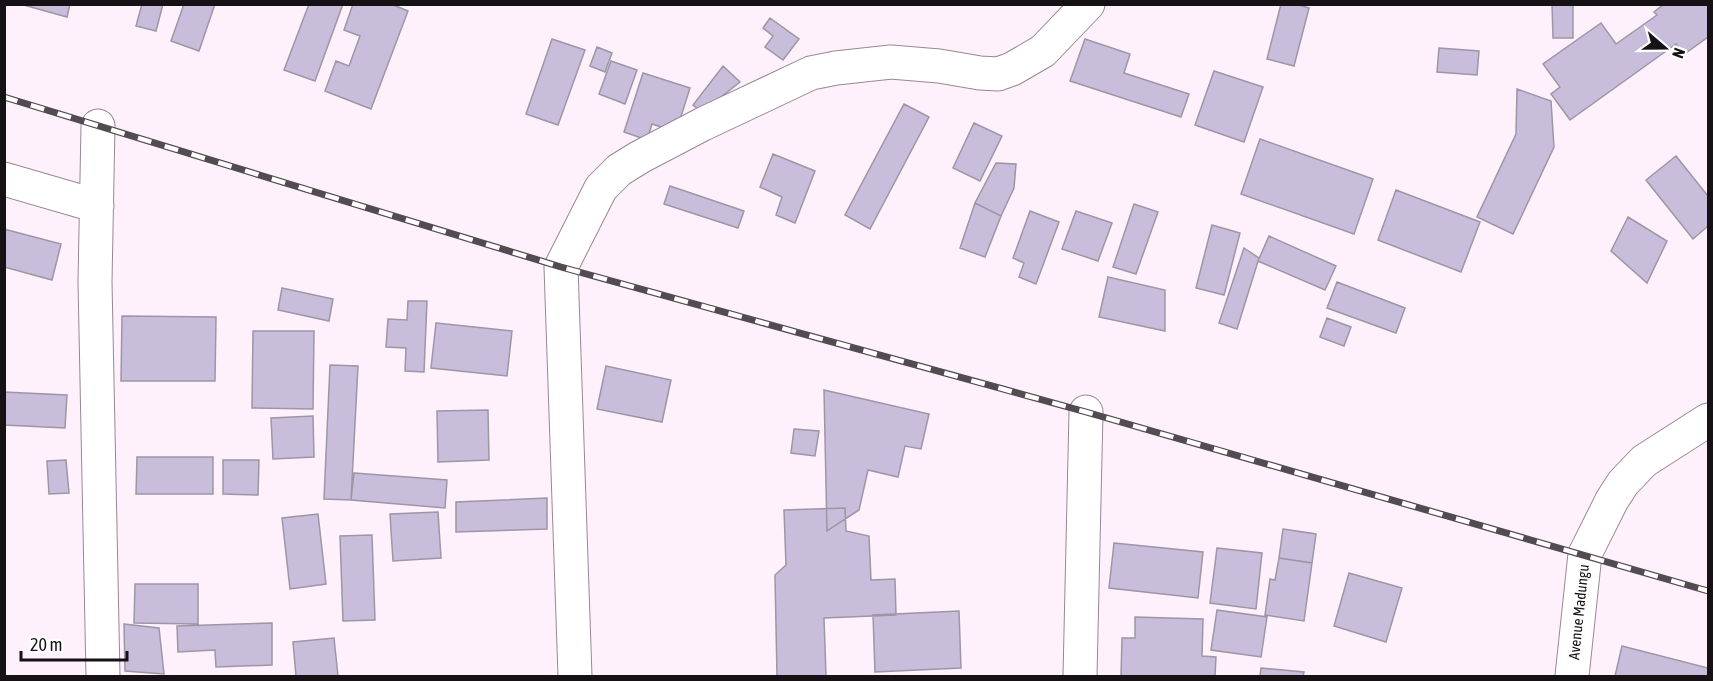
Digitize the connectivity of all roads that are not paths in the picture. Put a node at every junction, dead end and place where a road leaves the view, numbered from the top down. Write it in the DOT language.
graph roads {
  1 [pos="1088,4"];
  2 [pos="98,126"];
  3 [pos="4,179"];
  4 [pos="97,206"];
  5 [pos="1086,412"];
  6 [pos="1708,420"];
  7 [pos="103,676"];
  8 [pos="575,676"];
  9 [pos="1080,676"];
  10 [pos="1572,676"];
  1 -- 8 [label="street"];
  2 -- 4 [label="street"];
  3 -- 4 [label="street"];
  4 -- 7 [label="street"];
  5 -- 9 [label="street"];
  6 -- 10 [label="street, Avenue Madungu"];
}
